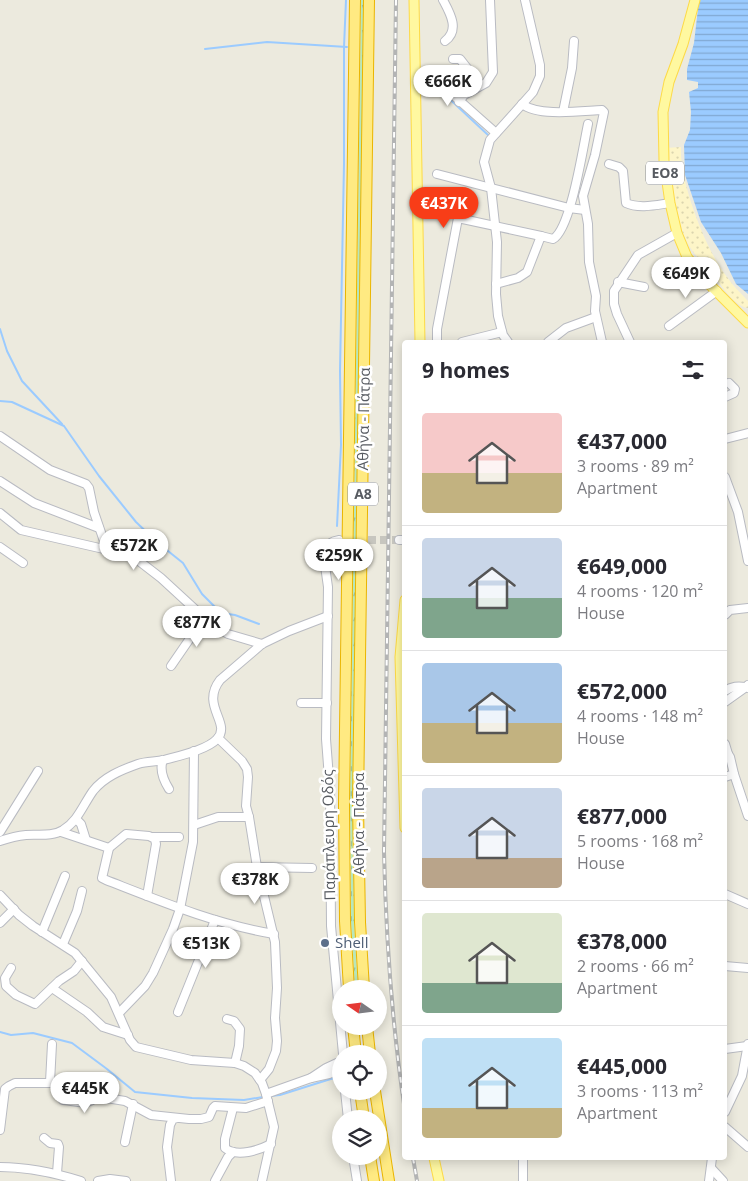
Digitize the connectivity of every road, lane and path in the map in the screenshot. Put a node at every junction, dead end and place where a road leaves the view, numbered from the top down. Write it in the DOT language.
graph roads {
  1 [pos="355,0"];
  2 [pos="369,0"];
  3 [pos="414,0"];
  4 [pos="443,0"];
  5 [pos="490,0"];
  6 [pos="525,0"];
  7 [pos="695,0"];
  8 [pos="445,41"];
  9 [pos="574,41"];
  10 [pos="453,59"];
  11 [pos="459,102"];
  12 [pos="522,104"];
  13 [pos="563,112"];
  14 [pos="588,124"];
  15 [pos="496,133"];
  16 [pos="609,164"];
  17 [pos="438,174"];
  18 [pos="491,188"];
  19 [pos="670,204"];
  20 [pos="569,208"];
  21 [pos="585,210"];
  22 [pos="495,227"];
  23 [pos="677,233"];
  24 [pos="542,236"];
  25 [pos="618,282"];
  26 [pos="496,284"];
  27 [pos="644,287"];
  28 [pos="717,291"];
  29 [pos="596,316"];
  30 [pos="748,323"];
  31 [pos="669,326"];
  32 [pos="502,332"];
  33 [pos="420,340"];
  34 [pos="437,340"];
  35 [pos="470,340"];
  36 [pos="506,340"];
  37 [pos="551,340"];
  38 [pos="602,340"];
  39 [pos="629,340"];
  40 [pos="729,383"];
  41 [pos="727,396"];
  42 [pos="748,433"];
  43 [pos="0,436"];
  44 [pos="727,438"];
  45 [pos="0,481"];
  46 [pos="727,483"];
  47 [pos="0,513"];
  48 [pos="99,528"];
  49 [pos="339,540"];
  50 [pos="0,547"];
  51 [pos="107,550"];
  52 [pos="748,561"];
  53 [pos="23,563"];
  54 [pos="748,608"];
  55 [pos="727,613"];
  56 [pos="328,616"];
  57 [pos="204,618"];
  58 [pos="402,627"];
  59 [pos="262,644"];
  60 [pos="402,654"];
  61 [pos="171,666"];
  62 [pos="747,687"];
  63 [pos="727,690"];
  64 [pos="727,701"];
  65 [pos="301,703"];
  66 [pos="326,703"];
  67 [pos="218,738"];
  68 [pos="194,751"];
  69 [pos="727,755"];
  70 [pos="162,760"];
  71 [pos="38,771"];
  72 [pos="734,774"];
  73 [pos="727,776"];
  74 [pos="170,789"];
  75 [pos="748,816"];
  76 [pos="249,817"];
  77 [pos="76,819"];
  78 [pos="194,826"];
  79 [pos="0,832"];
  80 [pos="61,832"];
  81 [pos="153,837"];
  82 [pos="179,837"];
  83 [pos="86,840"];
  84 [pos="0,841"];
  85 [pos="109,848"];
  86 [pos="257,867"];
  87 [pos="312,868"];
  88 [pos="65,876"];
  89 [pos="82,891"];
  90 [pos="0,895"];
  91 [pos="727,895"];
  92 [pos="147,896"];
  93 [pos="748,904"];
  94 [pos="14,908"];
  95 [pos="180,909"];
  96 [pos="215,920"];
  97 [pos="0,923"];
  98 [pos="42,932"];
  99 [pos="274,934"];
  100 [pos="63,944"];
  101 [pos="82,961"];
  102 [pos="727,966"];
  103 [pos="11,968"];
  104 [pos="748,968"];
  105 [pos="348,980"];
  106 [pos="363,980"];
  107 [pos="52,988"];
  108 [pos="178,1012"];
  109 [pos="119,1013"];
  110 [pos="227,1019"];
  111 [pos="128,1035"];
  112 [pos="52,1044"];
  113 [pos="342,1045"];
  114 [pos="748,1045"];
  115 [pos="727,1049"];
  116 [pos="235,1063"];
  117 [pos="332,1065"];
  118 [pos="332,1072"];
  119 [pos="311,1078"];
  120 [pos="260,1080"];
  121 [pos="50,1082"];
  122 [pos="96,1097"];
  123 [pos="267,1097"];
  124 [pos="63,1100"];
  125 [pos="376,1100"];
  126 [pos="133,1104"];
  127 [pos="234,1108"];
  128 [pos="727,1108"];
  129 [pos="177,1118"];
  130 [pos="727,1129"];
  131 [pos="0,1130"];
  132 [pos="44,1138"];
  133 [pos="125,1142"];
  134 [pos="271,1144"];
  135 [pos="748,1148"];
  136 [pos="233,1152"];
  137 [pos="434,1160"];
  138 [pos="523,1160"];
  139 [pos="712,1160"];
  140 [pos="354,1165"];
  141 [pos="371,1165"];
  142 [pos="0,1167"];
  143 [pos="711,1168"];
  144 [pos="57,1173"];
  145 [pos="82,1181"];
  146 [pos="98,1181"];
  147 [pos="126,1181"];
  148 [pos="171,1181"];
  149 [pos="215,1181"];
  150 [pos="262,1181"];
  151 [pos="268,1181"];
  152 [pos="357,1181"];
  153 [pos="374,1181"];
  154 [pos="389,1181"];
  155 [pos="439,1181"];
  156 [pos="523,1181"];
  157 [pos="709,1181"];
  158 [pos="723,1181"];
  1 -- 105 [label="highway, Αθήνα - Πάτρα / Α8"];
  2 -- 106 [label="highway, Αθήνα - Πάτρα / Α8"];
  3 -- 33 [label="main road"];
  4 -- 8 [label="street"];
  5 -- 11 [label="street"];
  6 -- 12 [label="street"];
  7 -- 19 [label="main road, ΕΟ8"];
  9 -- 13 [label="street"];
  10 -- 11 [label="street"];
  11 -- 15 [label="street"];
  12 -- 13 [label="street"];
  12 -- 15 [label="street"];
  13 -- 21 [label="street"];
  14 -- 20 [label="street"];
  15 -- 18 [label="street"];
  16 -- 19 [label="street"];
  17 -- 18 [label="street"];
  18 -- 20 [label="street"];
  18 -- 22 [label="street"];
  19 -- 23 [label="main road, ΕΟ8"];
  20 -- 21 [label="street"];
  20 -- 24 [label="street"];
  21 -- 29 [label="street"];
  22 -- 24 [label="street"];
  22 -- 26 [label="street"];
  22 -- 34 [label="street"];
  23 -- 25 [label="street"];
  23 -- 28 [label="main road, ΕΟ8"];
  24 -- 26 [label="street"];
  25 -- 27 [label="street"];
  25 -- 39 [label="street"];
  26 -- 32 [label="street"];
  28 -- 30 [label="main road, ΕΟ8"];
  28 -- 31 [label="street"];
  29 -- 37 [label="street"];
  29 -- 38 [label="street"];
  32 -- 35 [label="street"];
  32 -- 36 [label="street"];
  40 -- 41 [label="street"];
  42 -- 44 [label="street"];
  43 -- 48 [label="street"];
  45 -- 48 [label="street"];
  46 -- 52 [label="street"];
  47 -- 51 [label="street"];
  48 -- 51 [label="street"];
  49 -- 56 [label="street, Παράπλευρη Οδός"];
  50 -- 53 [label="street"];
  51 -- 57 [label="street"];
  54 -- 55 [label="street"];
  56 -- 59 [label="street"];
  56 -- 66 [label="street, Παράπλευρη Οδός"];
  57 -- 59 [label="street"];
  57 -- 61 [label="street"];
  58 -- 60 [label="main road"];
  59 -- 67 [label="street"];
  62 -- 63 [label="street"];
  62 -- 64 [label="street"];
  65 -- 66 [label="street"];
  66 -- 113 [label="street, Παράπλευρη Οδός"];
  67 -- 68 [label="street"];
  67 -- 76 [label="street"];
  68 -- 70 [label="street"];
  68 -- 78 [label="street"];
  69 -- 72 [label="street"];
  70 -- 74 [label="street"];
  70 -- 77 [label="street"];
  71 -- 79 [label="street"];
  72 -- 73 [label="street"];
  72 -- 75 [label="street"];
  76 -- 78 [label="street"];
  76 -- 86 [label="street"];
  77 -- 80 [label="street"];
  77 -- 83 [label="street"];
  78 -- 95 [label="street"];
  80 -- 83 [label="street"];
  80 -- 84 [label="street"];
  81 -- 82 [label="street"];
  81 -- 85 [label="street"];
  81 -- 92 [label="street"];
  83 -- 85 [label="street"];
  85 -- 92 [label="street"];
  86 -- 87 [label="street"];
  86 -- 99 [label="street"];
  88 -- 98 [label="street"];
  89 -- 100 [label="street"];
  90 -- 94 [label="street"];
  91 -- 93 [label="street"];
  92 -- 95 [label="street"];
  94 -- 97 [label="street"];
  94 -- 98 [label="street"];
  95 -- 96 [label="street"];
  95 -- 109 [label="street"];
  96 -- 99 [label="street"];
  96 -- 108 [label="street"];
  98 -- 100 [label="street"];
  99 -- 120 [label="street"];
  100 -- 101 [label="street"];
  101 -- 107 [label="street"];
  101 -- 109 [label="street"];
  102 -- 104 [label="street"];
  103 -- 107 [label="street"];
  107 -- 111 [label="street"];
  109 -- 111 [label="street"];
  110 -- 116 [label="street"];
  111 -- 116 [label="street"];
  112 -- 121 [label="street"];
  114 -- 115 [label="street"];
  114 -- 128 [label="street"];
  116 -- 120 [label="street"];
  117 -- 119 [label="street"];
  118 -- 119 [label="street"];
  119 -- 123 [label="street"];
  120 -- 123 [label="street"];
  121 -- 122 [label="street"];
  121 -- 131 [label="street"];
  122 -- 124 [label="street"];
  122 -- 126 [label="street"];
  123 -- 127 [label="street"];
  123 -- 134 [label="street"];
  125 -- 154 [label="highway"];
  126 -- 129 [label="street"];
  126 -- 133 [label="street"];
  127 -- 129 [label="street"];
  127 -- 136 [label="street"];
  129 -- 148 [label="street"];
  130 -- 135 [label="street"];
  132 -- 144 [label="street"];
  134 -- 136 [label="street"];
  134 -- 150 [label="street"];
  136 -- 149 [label="street"];
  137 -- 155 [label="main road"];
  138 -- 156 [label="street"];
  139 -- 143 [label="street"];
  140 -- 152 [label="street"];
  141 -- 153 [label="highway"];
  142 -- 144 [label="street"];
  143 -- 157 [label="street"];
  143 -- 158 [label="street"];
  144 -- 145 [label="street"];
  146 -- 147 [label="street"];
  150 -- 151 [label="street"];
}
